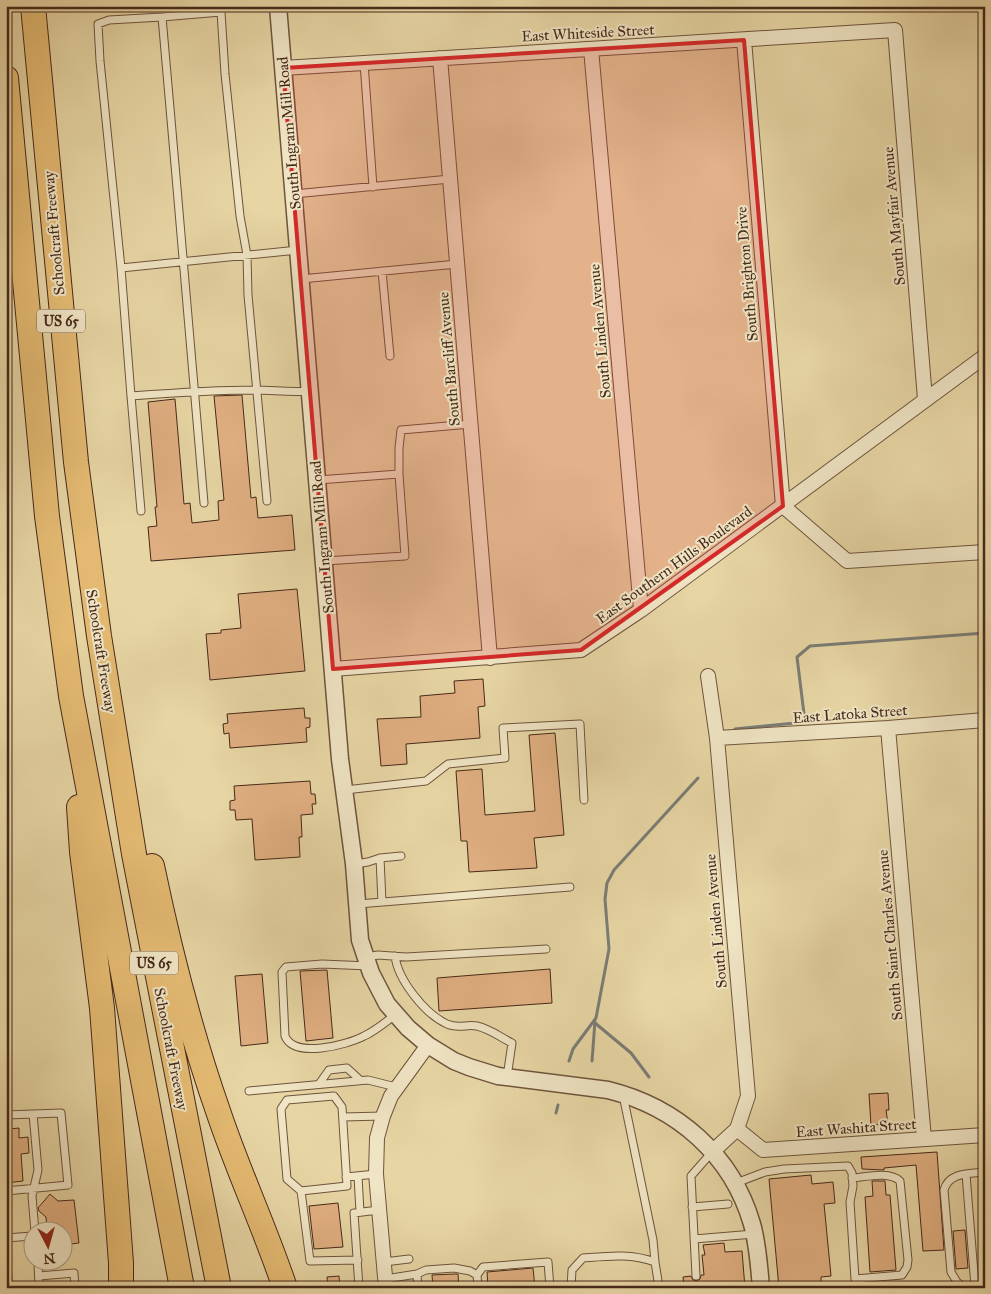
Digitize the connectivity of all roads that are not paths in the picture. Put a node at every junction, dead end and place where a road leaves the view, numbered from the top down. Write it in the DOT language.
graph roads {
  1 [pos="33,6"];
  2 [pos="278,6"];
  3 [pos="162,17"];
  4 [pos="895,30"];
  5 [pos="744,40"];
  6 [pos="591,49"];
  7 [pos="440,58"];
  8 [pos="364,63"];
  9 [pos="283,68"];
  10 [pos="6,78"];
  11 [pos="450,179"];
  12 [pos="373,187"];
  13 [pos="294,194"];
  14 [pos="298,250"];
  15 [pos="247,255"];
  16 [pos="184,261"];
  17 [pos="458,264"];
  18 [pos="121,268"];
  19 [pos="382,271"];
  20 [pos="301,279"];
  21 [pos="390,356"];
  22 [pos="985,356"];
  23 [pos="258,390"];
  24 [pos="195,391"];
  25 [pos="310,391"];
  26 [pos="131,396"];
  27 [pos="925,400"];
  28 [pos="471,424"];
  29 [pos="399,474"];
  30 [pos="318,480"];
  31 [pos="267,501"];
  32 [pos="204,503"];
  33 [pos="783,506"];
  34 [pos="141,511"];
  35 [pos="985,552"];
  36 [pos="324,561"];
  37 [pos="641,610"];
  38 [pos="98,636"];
  39 [pos="490,658"];
  40 [pos="333,669"];
  41 [pos="708,676"];
  42 [pos="71,696"];
  43 [pos="985,720"];
  44 [pos="888,728"];
  45 [pos="717,738"];
  46 [pos="344,790"];
  47 [pos="584,800"];
  48 [pos="401,856"];
  49 [pos="380,858"];
  50 [pos="354,864"];
  51 [pos="570,887"];
  52 [pos="382,902"];
  53 [pos="358,904"];
  54 [pos="546,949"];
  55 [pos="395,956"];
  56 [pos="368,962"];
  57 [pos="396,1014"];
  58 [pos="428,1045"];
  59 [pos="507,1078"];
  60 [pos="360,1080"];
  61 [pos="333,1083"];
  62 [pos="319,1084"];
  63 [pos="396,1087"];
  64 [pos="249,1091"];
  65 [pos="623,1094"];
  66 [pos="334,1096"];
  67 [pos="33,1114"];
  68 [pos="6,1115"];
  69 [pos="382,1116"];
  70 [pos="343,1118"];
  71 [pos="737,1128"];
  72 [pos="985,1135"];
  73 [pos="924,1139"];
  74 [pos="713,1151"];
  75 [pos="985,1172"];
  76 [pos="376,1174"];
  77 [pos="966,1174"];
  78 [pos="358,1176"];
  79 [pos="346,1177"];
  80 [pos="852,1178"];
  81 [pos="736,1184"];
  82 [pos="33,1189"];
  83 [pos="6,1191"];
  84 [pos="301,1191"];
  85 [pos="728,1204"];
  86 [pos="692,1207"];
  87 [pos="379,1210"];
  88 [pos="360,1212"];
  89 [pos="33,1222"];
  90 [pos="754,1234"];
  91 [pos="22,1237"];
  92 [pos="6,1238"];
  93 [pos="694,1239"];
  94 [pos="6,1254"];
  95 [pos="409,1259"];
  96 [pos="358,1260"];
  97 [pos="384,1262"];
  98 [pos="655,1262"];
  99 [pos="121,1263"];
  100 [pos="39,1272"];
  101 [pos="417,1274"];
  102 [pos="477,1275"];
  103 [pos="39,1276"];
  104 [pos="696,1276"];
  105 [pos="854,1279"];
  106 [pos="385,1283"];
  107 [pos="985,1285"];
  108 [pos="284,1286"];
  109 [pos="975,1286"];
  110 [pos="963,1287"];
  111 [pos="9,1288"];
  112 [pos="39,1288"];
  113 [pos="75,1288"];
  114 [pos="121,1288"];
  115 [pos="129,1288"];
  116 [pos="182,1288"];
  117 [pos="219,1288"];
  118 [pos="360,1288"];
  119 [pos="418,1288"];
  120 [pos="478,1288"];
  121 [pos="550,1288"];
  122 [pos="571,1288"];
  123 [pos="658,1288"];
  124 [pos="761,1288"];
  125 [pos="855,1288"];
  1 -- 38 [label="highway, Schoolcraft Freeway / US 65"];
  2 -- 9 [label="street, South Ingram Mill Road"];
  3 -- 15 [label="lane"];
  3 -- 16 [label="lane"];
  3 -- 18 [label="lane"];
  4 -- 5 [label="street, East Whiteside Street"];
  4 -- 27 [label="street, South Mayfair Avenue"];
  5 -- 6 [label="street, East Whiteside Street"];
  5 -- 33 [label="street, South Brighton Drive"];
  6 -- 7 [label="street, East Whiteside Street"];
  6 -- 37 [label="street, South Linden Avenue"];
  7 -- 8 [label="street, East Whiteside Street"];
  7 -- 11 [label="street, South Barcliff Avenue"];
  8 -- 9 [label="street, East Whiteside Street"];
  8 -- 12 [label="lane"];
  9 -- 13 [label="street, South Ingram Mill Road"];
  10 -- 42 [label="highway, US 65"];
  11 -- 12 [label="lane"];
  11 -- 17 [label="street, South Barcliff Avenue"];
  12 -- 13 [label="lane"];
  13 -- 14 [label="street, South Ingram Mill Road"];
  14 -- 15 [label="lane"];
  14 -- 20 [label="street, South Ingram Mill Road"];
  15 -- 16 [label="lane"];
  15 -- 23 [label="lane"];
  16 -- 18 [label="lane"];
  16 -- 24 [label="lane"];
  17 -- 19 [label="lane"];
  17 -- 28 [label="street, South Barcliff Avenue"];
  18 -- 26 [label="lane"];
  19 -- 20 [label="lane"];
  19 -- 21 [label="lane"];
  20 -- 25 [label="street, South Ingram Mill Road"];
  22 -- 27 [label="street, East Southern Hills Boulevard"];
  23 -- 24 [label="lane"];
  23 -- 25 [label="lane"];
  23 -- 31 [label="lane"];
  24 -- 26 [label="lane"];
  24 -- 32 [label="lane"];
  25 -- 30 [label="street, South Ingram Mill Road"];
  26 -- 34 [label="lane"];
  27 -- 33 [label="street, East Southern Hills Boulevard"];
  28 -- 29 [label="lane"];
  28 -- 39 [label="street, South Barcliff Avenue"];
  29 -- 30 [label="lane"];
  29 -- 36 [label="lane"];
  30 -- 36 [label="street, South Ingram Mill Road"];
  33 -- 35 [label="street"];
  33 -- 37 [label="street, East Southern Hills Boulevard"];
  36 -- 40 [label="street, South Ingram Mill Road"];
  37 -- 39 [label="street, East Southern Hills Boulevard"];
  38 -- 108 [label="highway"];
  38 -- 117 [label="highway, Schoolcraft Freeway / US 65"];
  39 -- 40 [label="street, East Southern Hills Boulevard"];
  40 -- 46 [label="street, South Ingram Mill Road"];
  41 -- 45 [label="street, South Linden Avenue"];
  42 -- 99 [label="highway"];
  42 -- 116 [label="highway, US 65"];
  43 -- 44 [label="street, East Latoka Street"];
  44 -- 45 [label="street, East Latoka Street"];
  44 -- 73 [label="street, South Saint Charles Avenue"];
  45 -- 71 [label="street, South Linden Avenue"];
  46 -- 47 [label="lane"];
  46 -- 50 [label="street, South Ingram Mill Road"];
  48 -- 49 [label="lane"];
  49 -- 50 [label="lane"];
  49 -- 52 [label="lane"];
  50 -- 53 [label="street, South Ingram Mill Road"];
  51 -- 52 [label="lane"];
  52 -- 53 [label="lane"];
  53 -- 56 [label="street, South Ingram Mill Road"];
  54 -- 55 [label="lane"];
  55 -- 56 [label="lane"];
  55 -- 59 [label="lane"];
  56 -- 57 [label="street, South Ingram Mill Road"];
  56 -- 57 [label="lane"];
  57 -- 58 [label="street, South Ingram Mill Road"];
  58 -- 59 [label="street, South Ingram Mill Road"];
  58 -- 63 [label="street"];
  59 -- 65 [label="street, South Ingram Mill Road"];
  60 -- 61 [label="lane"];
  60 -- 62 [label="lane"];
  60 -- 63 [label="lane"];
  61 -- 62 [label="lane"];
  61 -- 66 [label="lane"];
  62 -- 64 [label="lane"];
  63 -- 69 [label="street"];
  65 -- 74 [label="street, South Ingram Mill Road"];
  65 -- 98 [label="lane"];
  66 -- 70 [label="lane"];
  66 -- 84 [label="lane"];
  67 -- 68 [label="lane"];
  67 -- 82 [label="lane"];
  67 -- 82 [label="lane"];
  69 -- 70 [label="lane"];
  69 -- 76 [label="street"];
  70 -- 79 [label="lane"];
  71 -- 73 [label="street, East Washita Street"];
  71 -- 74 [label="street, South Linden Avenue"];
  72 -- 73 [label="street, East Washita Street"];
  74 -- 81 [label="street, South Ingram Mill Road"];
  74 -- 86 [label="lane"];
  75 -- 77 [label="lane"];
  76 -- 78 [label="lane"];
  76 -- 87 [label="street"];
  77 -- 109 [label="lane"];
  77 -- 110 [label="lane"];
  78 -- 79 [label="lane"];
  78 -- 88 [label="lane"];
  79 -- 84 [label="lane"];
  80 -- 81 [label="lane"];
  80 -- 105 [label="lane"];
  80 -- 105 [label="lane"];
  81 -- 90 [label="street, South Ingram Mill Road"];
  82 -- 83 [label="lane"];
  82 -- 89 [label="lane"];
  84 -- 96 [label="lane"];
  85 -- 86 [label="lane"];
  86 -- 93 [label="lane"];
  87 -- 88 [label="lane"];
  87 -- 97 [label="street"];
  88 -- 96 [label="lane"];
  90 -- 93 [label="lane"];
  90 -- 124 [label="street, South Ingram Mill Road"];
  91 -- 92 [label="lane"];
  93 -- 104 [label="lane"];
  94 -- 111 [label="lane"];
  95 -- 97 [label="lane"];
  96 -- 118 [label="lane"];
  97 -- 106 [label="street"];
  98 -- 122 [label="lane"];
  98 -- 123 [label="lane"];
  99 -- 114 [label="highway"];
  99 -- 115 [label="highway"];
  100 -- 103 [label="lane"];
  101 -- 102 [label="lane"];
  101 -- 106 [label="lane"];
  101 -- 119 [label="lane"];
  102 -- 120 [label="lane"];
  102 -- 121 [label="lane"];
  103 -- 112 [label="lane"];
  103 -- 113 [label="lane"];
  105 -- 125 [label="lane"];
  107 -- 109 [label="lane"];
  109 -- 110 [label="lane"];
}
